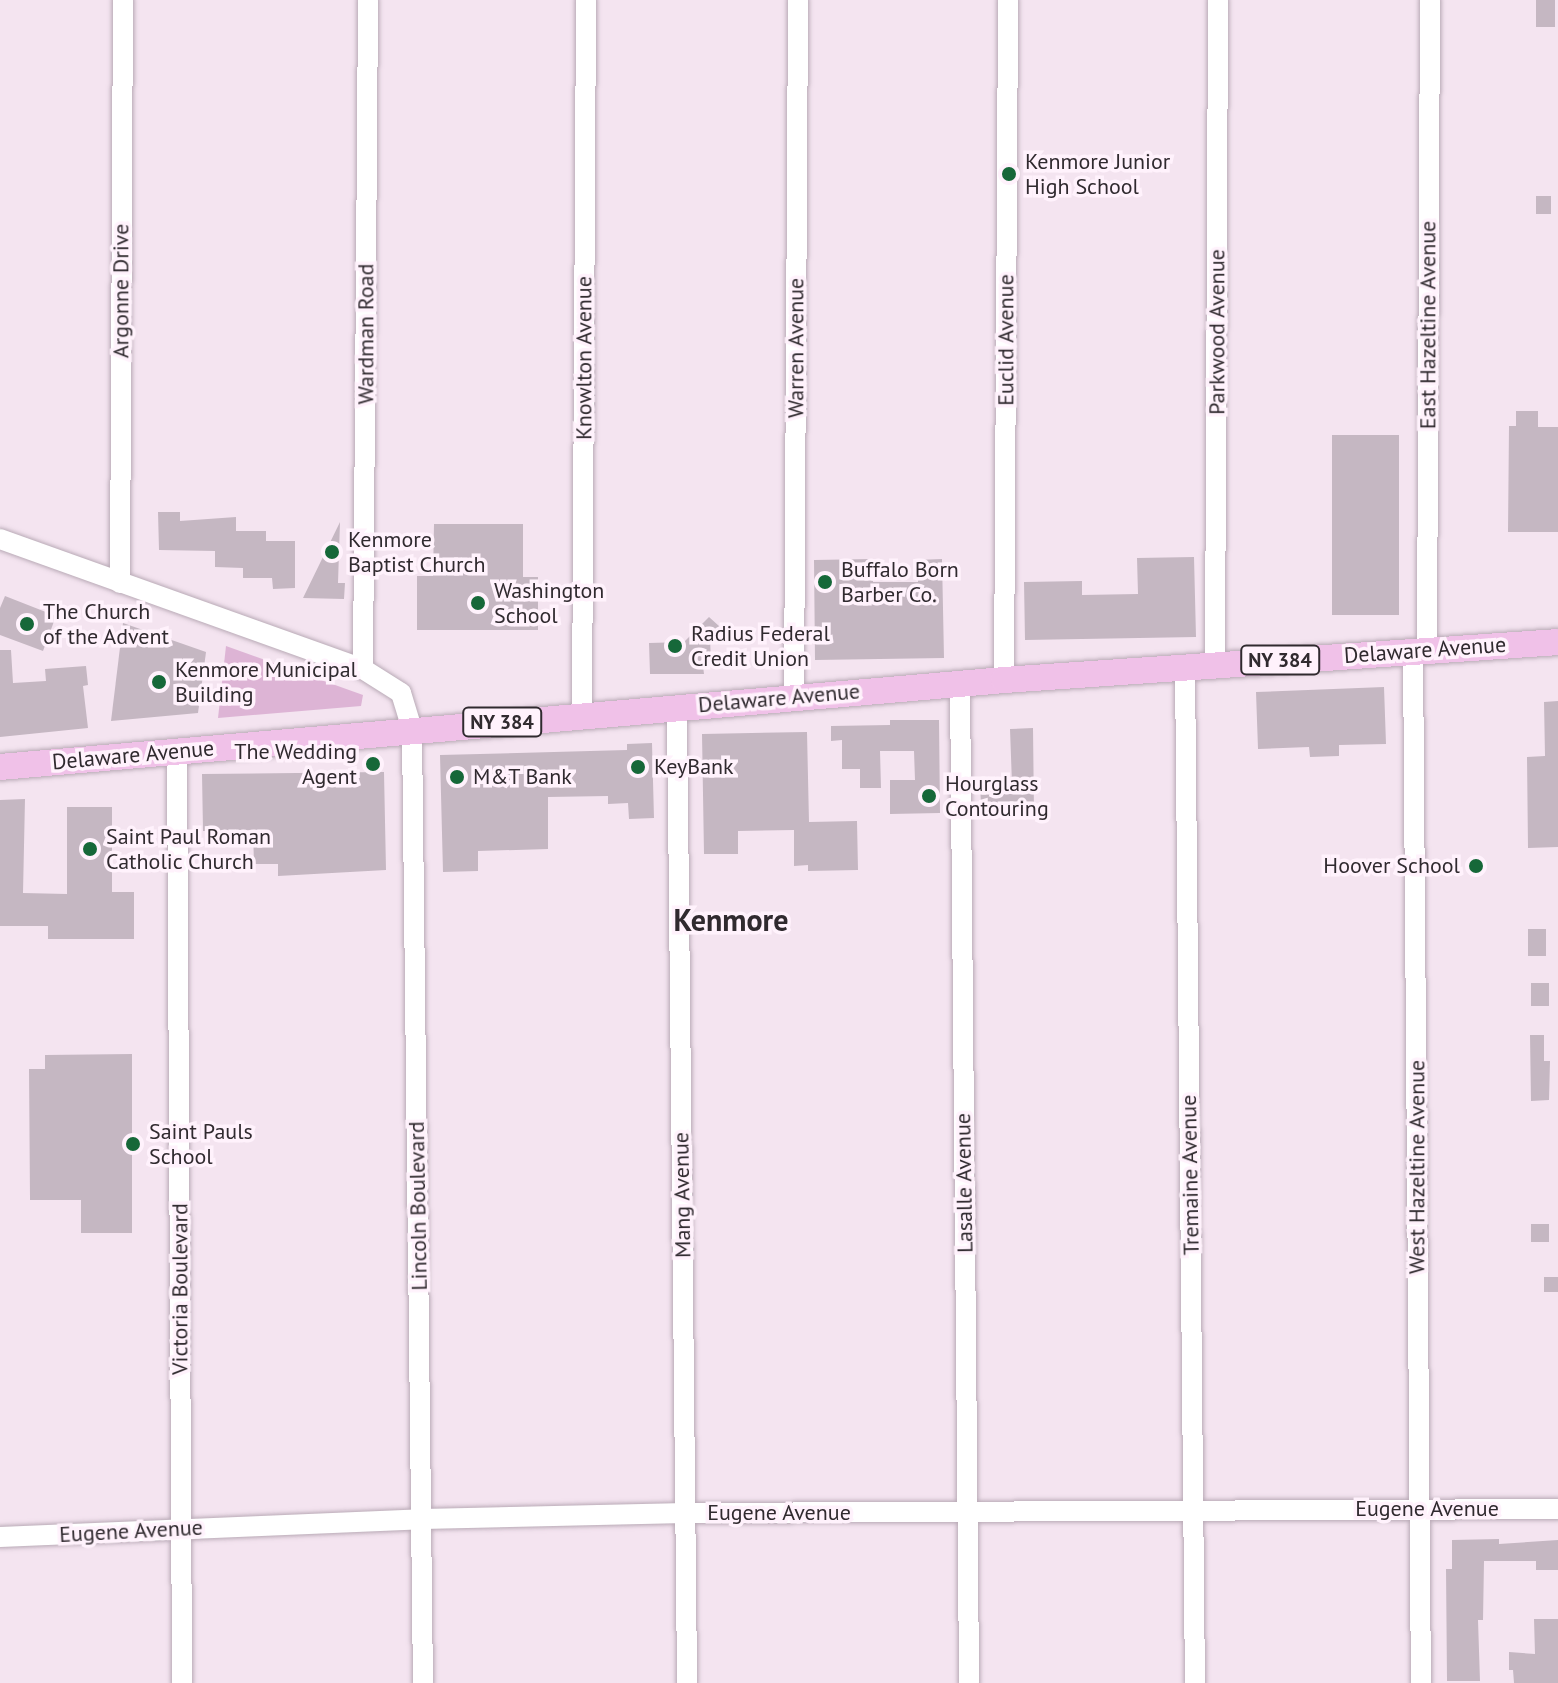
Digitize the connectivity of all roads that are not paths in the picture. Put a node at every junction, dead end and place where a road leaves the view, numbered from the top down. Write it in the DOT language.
graph roads {
  1 [pos="123,0"];
  2 [pos="368,0"];
  3 [pos="586,0"];
  4 [pos="798,0"];
  5 [pos="1008,0"];
  6 [pos="1218,0"];
  7 [pos="1430,0"];
  8 [pos="0,539"];
  9 [pos="120,583"];
  10 [pos="1558,642"];
  11 [pos="1420,650"];
  12 [pos="1215,664"];
  13 [pos="1185,666"];
  14 [pos="363,669"];
  15 [pos="1004,680"];
  16 [pos="960,683"];
  17 [pos="794,697"];
  18 [pos="677,707"];
  19 [pos="582,715"];
  20 [pos="412,730"];
  21 [pos="177,750"];
  22 [pos="0,767"];
  23 [pos="1420,1508"];
  24 [pos="1558,1509"];
  25 [pos="1193,1510"];
  26 [pos="967,1511"];
  27 [pos="686,1513"];
  28 [pos="422,1519"];
  29 [pos="181,1529"];
  30 [pos="0,1537"];
  31 [pos="182,1683"];
  32 [pos="423,1683"];
  33 [pos="687,1683"];
  34 [pos="969,1683"];
  35 [pos="1195,1683"];
  36 [pos="1421,1683"];
  1 -- 9 [label="street, Argonne Drive"];
  2 -- 14 [label="street, Wardman Road"];
  3 -- 19 [label="street, Knowlton Avenue"];
  4 -- 17 [label="street, Warren Avenue"];
  5 -- 15 [label="street, Euclid Avenue"];
  6 -- 12 [label="street, Parkwood Avenue"];
  7 -- 11 [label="street, East Hazeltine Avenue"];
  8 -- 9 [label="street, Lincoln Boulevard"];
  9 -- 14 [label="street, Lincoln Boulevard"];
  10 -- 11 [label="main road, Delaware Avenue / NY 384"];
  11 -- 12 [label="main road, Delaware Avenue / NY 384"];
  11 -- 23 [label="street, West Hazeltine Avenue"];
  12 -- 13 [label="main road, Delaware Avenue / NY 384"];
  13 -- 15 [label="main road, Delaware Avenue / NY 384"];
  13 -- 25 [label="street, Tremaine Avenue"];
  14 -- 20 [label="street, Lincoln Boulevard"];
  15 -- 16 [label="main road, Delaware Avenue / NY 384"];
  16 -- 17 [label="main road, Delaware Avenue / NY 384"];
  16 -- 26 [label="street, Lasalle Avenue"];
  17 -- 18 [label="main road, Delaware Avenue / NY 384"];
  18 -- 19 [label="main road, Delaware Avenue / NY 384"];
  18 -- 27 [label="street, Mang Avenue"];
  19 -- 20 [label="main road, Delaware Avenue / NY 384"];
  20 -- 21 [label="main road, Delaware Avenue / NY 384"];
  20 -- 28 [label="street, Lincoln Boulevard"];
  21 -- 22 [label="main road, Delaware Avenue / NY 384"];
  21 -- 29 [label="street, Victoria Boulevard"];
  23 -- 24 [label="street, Eugene Avenue"];
  23 -- 25 [label="street, Eugene Avenue"];
  23 -- 36 [label="street, West Hazeltine Avenue"];
  25 -- 26 [label="street, Eugene Avenue"];
  25 -- 35 [label="street, Tremaine Avenue"];
  26 -- 27 [label="street, Eugene Avenue"];
  26 -- 34 [label="street, Lasalle Avenue"];
  27 -- 28 [label="street, Eugene Avenue"];
  27 -- 33 [label="street, Mang Avenue"];
  28 -- 29 [label="street, Eugene Avenue"];
  28 -- 32 [label="street, Lincoln Boulevard"];
  29 -- 30 [label="street, Eugene Avenue"];
  29 -- 31 [label="street, Victoria Boulevard"];
}
